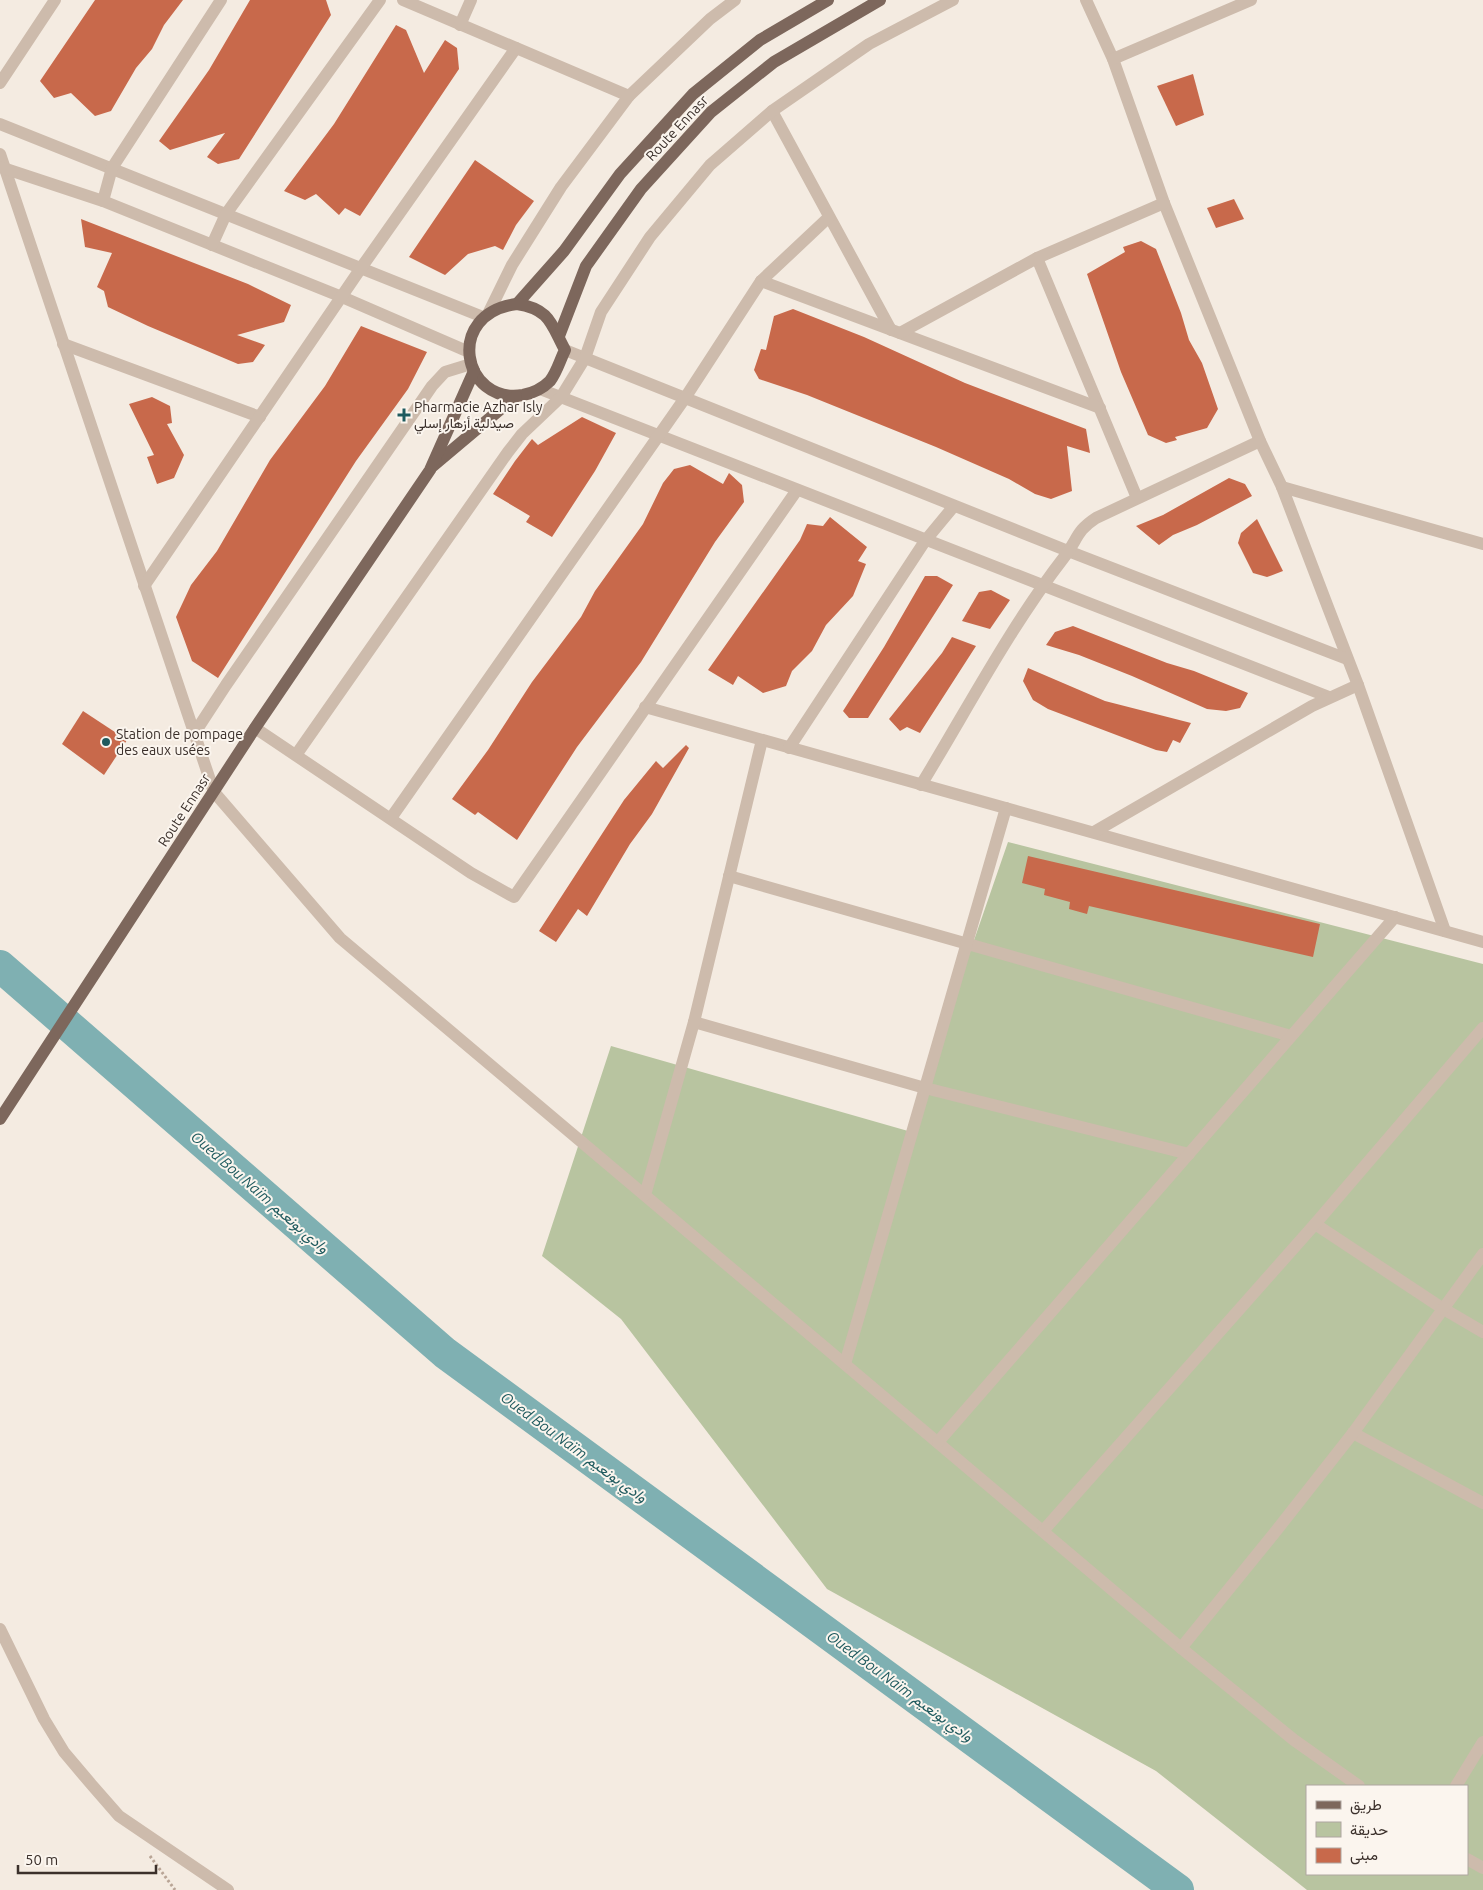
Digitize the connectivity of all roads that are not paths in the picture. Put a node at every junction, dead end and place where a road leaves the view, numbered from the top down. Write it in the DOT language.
graph roads {
  1 [pos="55,0"];
  2 [pos="221,0"];
  3 [pos="380,0"];
  4 [pos="403,0"];
  5 [pos="471,0"];
  6 [pos="735,0"];
  7 [pos="828,0"];
  8 [pos="880,0"];
  9 [pos="954,0"];
  10 [pos="1086,0"];
  11 [pos="1251,0"];
  12 [pos="460,25"];
  13 [pos="516,48"];
  14 [pos="1113,59"];
  15 [pos="0,83"];
  16 [pos="629,96"];
  17 [pos="772,111"];
  18 [pos="0,124"];
  19 [pos="0,154"];
  20 [pos="2,167"];
  21 [pos="112,168"];
  22 [pos="103,201"];
  23 [pos="1164,203"];
  24 [pos="226,214"];
  25 [pos="830,217"];
  26 [pos="212,245"];
  27 [pos="1037,258"];
  28 [pos="362,268"];
  29 [pos="761,281"];
  30 [pos="342,297"];
  31 [pos="516,304"];
  32 [pos="486,314"];
  33 [pos="896,331"];
  34 [pos="559,336"];
  35 [pos="63,344"];
  36 [pos="564,350"];
  37 [pos="585,358"];
  38 [pos="472,362"];
  39 [pos="540,389"];
  40 [pos="516,396"];
  41 [pos="562,397"];
  42 [pos="685,398"];
  43 [pos="1100,408"];
  44 [pos="260,416"];
  45 [pos="658,435"];
  46 [pos="1260,440"];
  47 [pos="430,470"];
  48 [pos="1282,487"];
  49 [pos="797,490"];
  50 [pos="1137,498"];
  51 [pos="954,506"];
  52 [pos="925,541"];
  53 [pos="1483,544"];
  54 [pos="1068,551"];
  55 [pos="144,586"];
  56 [pos="1041,587"];
  57 [pos="1347,659"];
  58 [pos="1358,685"];
  59 [pos="1329,697"];
  60 [pos="645,707"];
  61 [pos="255,728"];
  62 [pos="194,734"];
  63 [pos="762,740"];
  64 [pos="789,748"];
  65 [pos="296,755"];
  66 [pos="921,784"];
  67 [pos="214,792"];
  68 [pos="1006,808"];
  69 [pos="391,818"];
  70 [pos="1094,832"];
  71 [pos="729,876"];
  72 [pos="1395,917"];
  73 [pos="1445,931"];
  74 [pos="1483,942"];
  75 [pos="967,943"];
  76 [pos="694,1022"];
  77 [pos="1483,1028"];
  78 [pos="1291,1036"];
  79 [pos="925,1088"];
  80 [pos="0,1119"];
  81 [pos="1188,1154"];
  82 [pos="645,1195"];
  83 [pos="1315,1224"];
  84 [pos="1483,1254"];
  85 [pos="1442,1308"];
  86 [pos="1483,1332"];
  87 [pos="845,1364"];
  88 [pos="1352,1433"];
  89 [pos="938,1442"];
  90 [pos="1483,1503"];
  91 [pos="1043,1531"];
  92 [pos="0,1629"];
  93 [pos="1181,1648"];
  94 [pos="1483,1742"];
  95 [pos="1358,1785"];
  96 [pos="1457,1785"];
  97 [pos="1468,1860"];
  98 [pos="1483,1868"];
  99 [pos="228,1890"];
  1 -- 15 [label="street"];
  2 -- 21 [label="street"];
  3 -- 24 [label="street"];
  4 -- 12 [label="street"];
  5 -- 12 [label="street"];
  6 -- 16 [label="street"];
  7 -- 31 [label="main road, Route Ennasr"];
  8 -- 34 [label="main road, Route Ennasr"];
  9 -- 17 [label="street"];
  10 -- 14 [label="street"];
  11 -- 14 [label="street"];
  12 -- 13 [label="street"];
  13 -- 16 [label="street"];
  13 -- 28 [label="street"];
  14 -- 23 [label="street"];
  16 -- 32 [label="street"];
  17 -- 25 [label="street"];
  17 -- 37 [label="street"];
  18 -- 21 [label="street"];
  19 -- 20 [label="street"];
  20 -- 22 [label="street"];
  20 -- 35 [label="street"];
  21 -- 22 [label="street"];
  21 -- 24 [label="street"];
  22 -- 26 [label="street"];
  23 -- 27 [label="street"];
  23 -- 46 [label="street"];
  24 -- 26 [label="street"];
  24 -- 28 [label="street"];
  25 -- 29 [label="street"];
  25 -- 33 [label="street"];
  26 -- 30 [label="street"];
  27 -- 33 [label="street"];
  27 -- 43 [label="street"];
  28 -- 30 [label="street"];
  28 -- 32 [label="street"];
  29 -- 33 [label="street"];
  29 -- 42 [label="street"];
  30 -- 38 [label="street"];
  30 -- 44 [label="street"];
  31 -- 32 [label="main road"];
  31 -- 34 [label="main road"];
  32 -- 38 [label="main road"];
  33 -- 43 [label="street"];
  34 -- 36 [label="main road"];
  35 -- 44 [label="street"];
  35 -- 55 [label="street"];
  36 -- 37 [label="street"];
  36 -- 39 [label="main road"];
  37 -- 41 [label="street"];
  37 -- 42 [label="street"];
  38 -- 40 [label="main road"];
  38 -- 47 [label="main road, Route Ennasr"];
  38 -- 62 [label="street"];
  39 -- 40 [label="main road"];
  39 -- 41 [label="street"];
  40 -- 47 [label="main road, Route Ennasr"];
  41 -- 45 [label="street"];
  41 -- 65 [label="street"];
  42 -- 45 [label="street"];
  42 -- 51 [label="street"];
  43 -- 50 [label="street"];
  44 -- 55 [label="street"];
  45 -- 49 [label="street"];
  45 -- 69 [label="street"];
  46 -- 48 [label="street"];
  46 -- 50 [label="street"];
  47 -- 61 [label="main road, Route Ennasr"];
  48 -- 53 [label="street"];
  48 -- 57 [label="street"];
  49 -- 52 [label="street"];
  49 -- 60 [label="street"];
  50 -- 54 [label="street"];
  51 -- 52 [label="street"];
  51 -- 54 [label="street"];
  52 -- 56 [label="street"];
  52 -- 64 [label="street"];
  54 -- 56 [label="street"];
  54 -- 57 [label="street"];
  55 -- 62 [label="street"];
  56 -- 59 [label="street"];
  56 -- 66 [label="street"];
  57 -- 58 [label="street"];
  58 -- 59 [label="street"];
  58 -- 73 [label="street"];
  59 -- 70 [label="street"];
  60 -- 63 [label="street"];
  60 -- 69 [label="street"];
  61 -- 65 [label="street"];
  61 -- 67 [label="main road, Route Ennasr"];
  62 -- 67 [label="street"];
  63 -- 64 [label="street"];
  63 -- 71 [label="street"];
  64 -- 66 [label="street"];
  65 -- 69 [label="street"];
  66 -- 68 [label="street"];
  67 -- 80 [label="main road, Route Ennasr"];
  67 -- 82 [label="street"];
  68 -- 70 [label="street"];
  68 -- 75 [label="street"];
  70 -- 72 [label="street"];
  71 -- 75 [label="street"];
  71 -- 76 [label="street"];
  72 -- 73 [label="street"];
  72 -- 78 [label="street"];
  73 -- 74 [label="street"];
  75 -- 78 [label="street"];
  75 -- 79 [label="street"];
  76 -- 79 [label="street"];
  76 -- 82 [label="street"];
  77 -- 83 [label="street"];
  78 -- 81 [label="street"];
  79 -- 81 [label="street"];
  79 -- 87 [label="street"];
  81 -- 89 [label="street"];
  82 -- 87 [label="street"];
  83 -- 85 [label="street"];
  83 -- 91 [label="street"];
  84 -- 85 [label="street"];
  85 -- 86 [label="street"];
  85 -- 88 [label="street"];
  87 -- 89 [label="street"];
  88 -- 90 [label="street"];
  88 -- 93 [label="street"];
  89 -- 91 [label="street"];
  91 -- 93 [label="street"];
  92 -- 99 [label="street"];
  93 -- 95 [label="street"];
  94 -- 96 [label="street"];
  97 -- 98 [label="street"];
}
